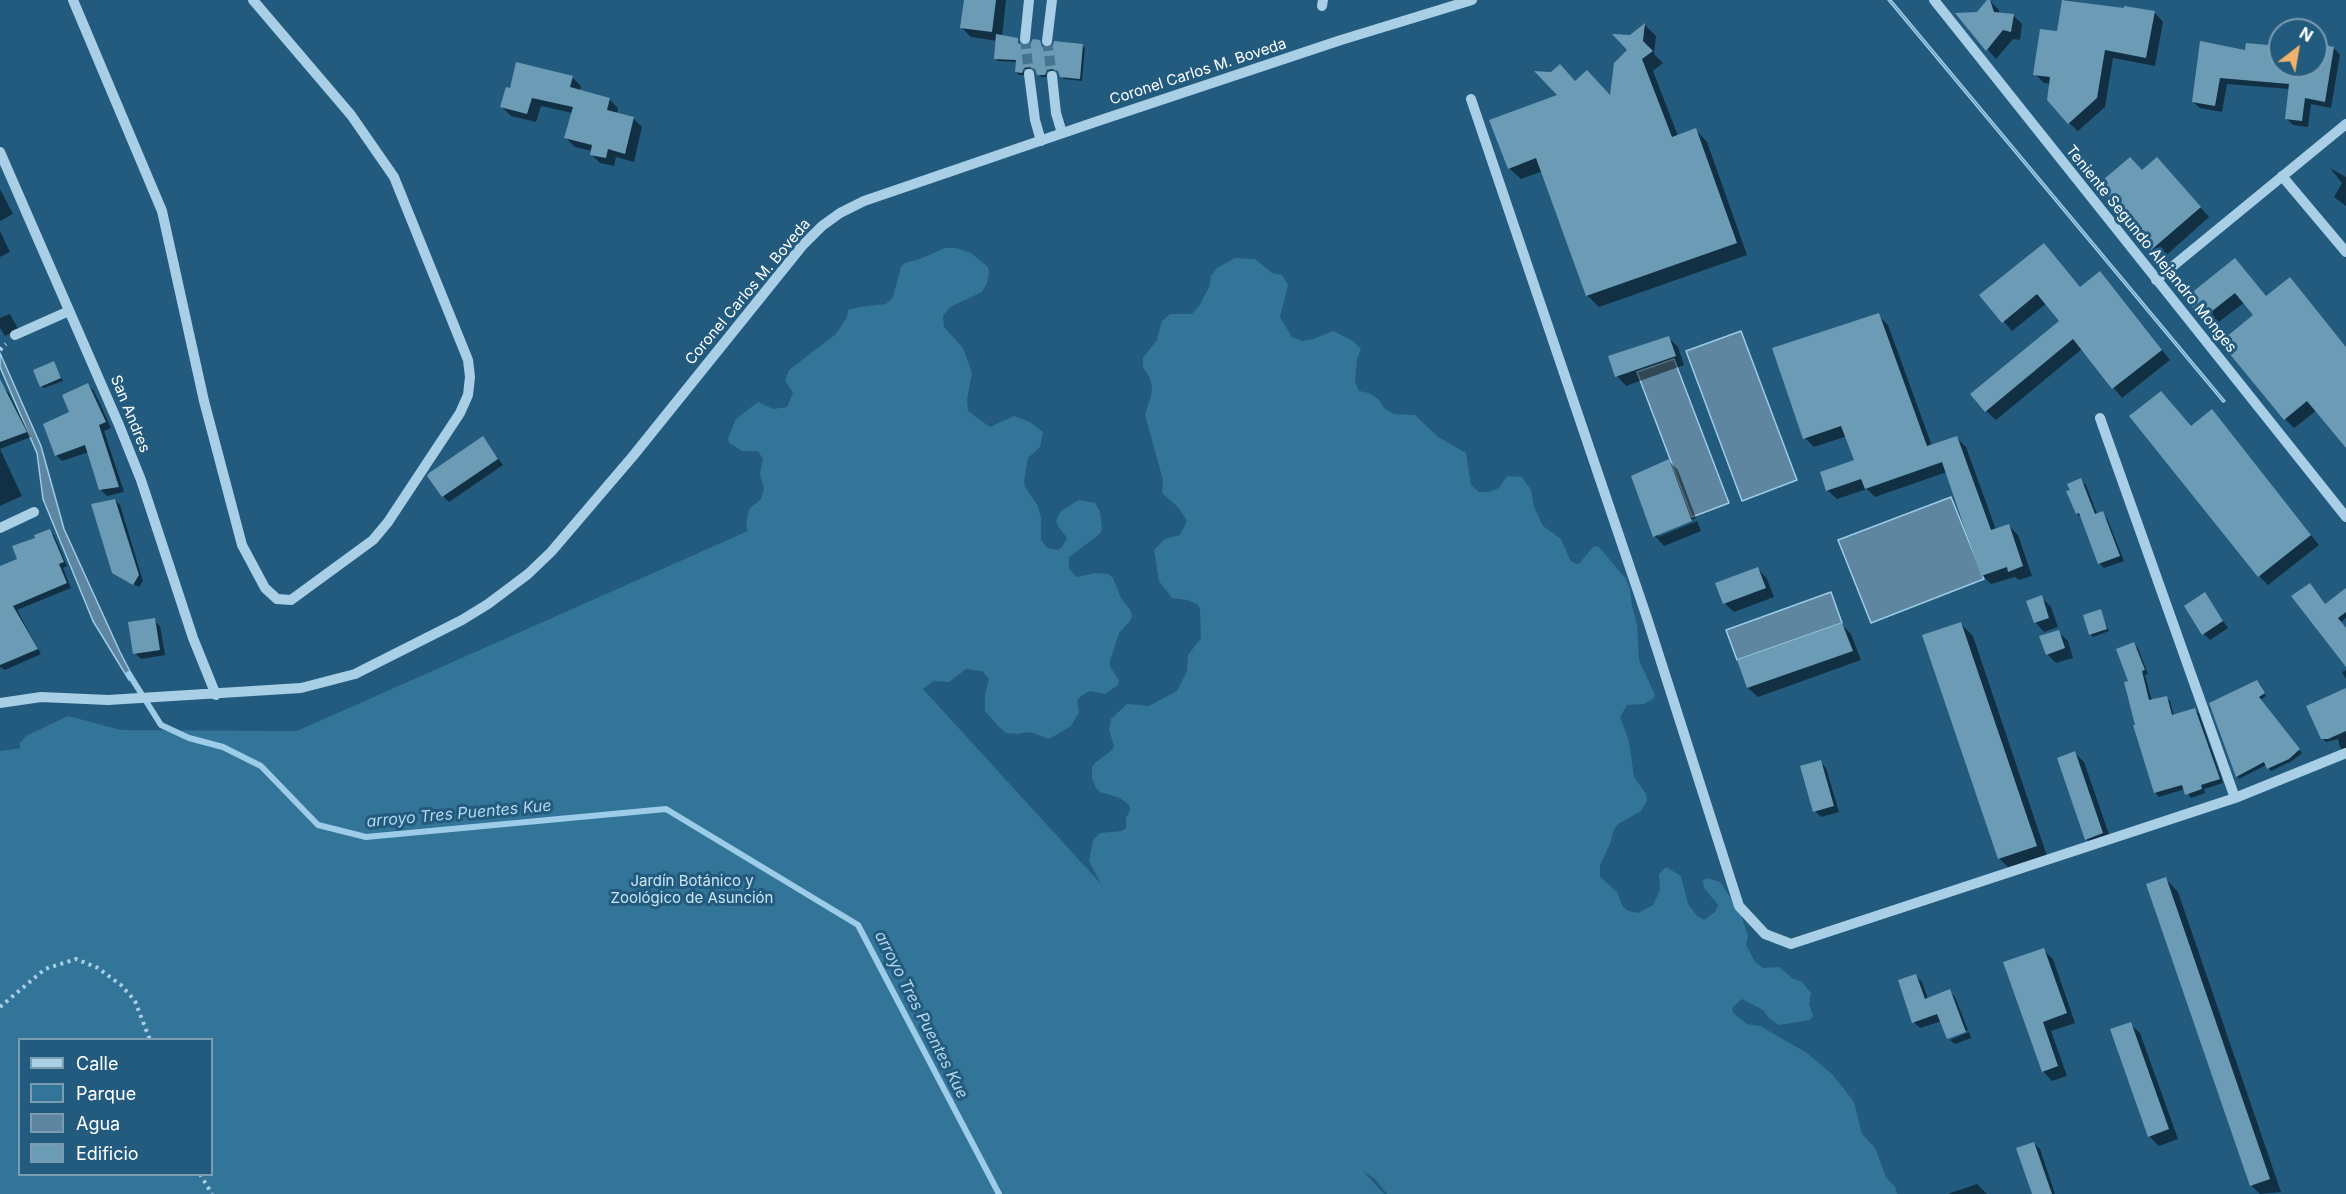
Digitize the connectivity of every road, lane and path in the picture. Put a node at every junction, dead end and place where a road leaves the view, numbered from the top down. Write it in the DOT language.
graph roads {
  1 [pos="73,0"];
  2 [pos="253,0"];
  3 [pos="1029,0"];
  4 [pos="1052,0"];
  5 [pos="1472,0"];
  6 [pos="1934,0"];
  7 [pos="1025,39"];
  8 [pos="1047,41"];
  9 [pos="1029,74"];
  10 [pos="1052,76"];
  11 [pos="1471,99"];
  12 [pos="2346,124"];
  13 [pos="1062,133"];
  14 [pos="1041,141"];
  15 [pos="1,159"];
  16 [pos="2282,176"];
  17 [pos="2346,252"];
  18 [pos="2156,280"];
  19 [pos="69,310"];
  20 [pos="15,335"];
  21 [pos="2100,418"];
  22 [pos="34,512"];
  23 [pos="2346,517"];
  24 [pos="0,528"];
  25 [pos="216,695"];
  26 [pos="0,703"];
  27 [pos="2346,753"];
  28 [pos="2235,798"];
  29 [pos="0,1007"];
  30 [pos="149,1038"];
  31 [pos="201,1176"];
  32 [pos="212,1194"];
  1 -- 2 [label="street"];
  3 -- 7 [label="street"];
  4 -- 8 [label="street"];
  5 -- 13 [label="street, Coronel Carlos M. Boveda"];
  6 -- 18 [label="street, Teniente Segundo Alejandro Monges"];
  9 -- 14 [label="street"];
  10 -- 13 [label="street"];
  11 -- 28 [label="street"];
  12 -- 16 [label="street"];
  13 -- 14 [label="street, Coronel Carlos M. Boveda"];
  14 -- 25 [label="street, Coronel Carlos M. Boveda"];
  15 -- 19 [label="street, San Andres"];
  16 -- 17 [label="street"];
  16 -- 18 [label="street"];
  18 -- 23 [label="street, Teniente Segundo Alejandro Monges"];
  19 -- 20 [label="street"];
  19 -- 25 [label="street, San Andres"];
  21 -- 28 [label="street"];
  22 -- 24 [label="street"];
  25 -- 26 [label="street, Coronel Carlos M. Boveda"];
  27 -- 28 [label="street"];
  29 -- 30 [label="path"];
  31 -- 32 [label="path"];
}
